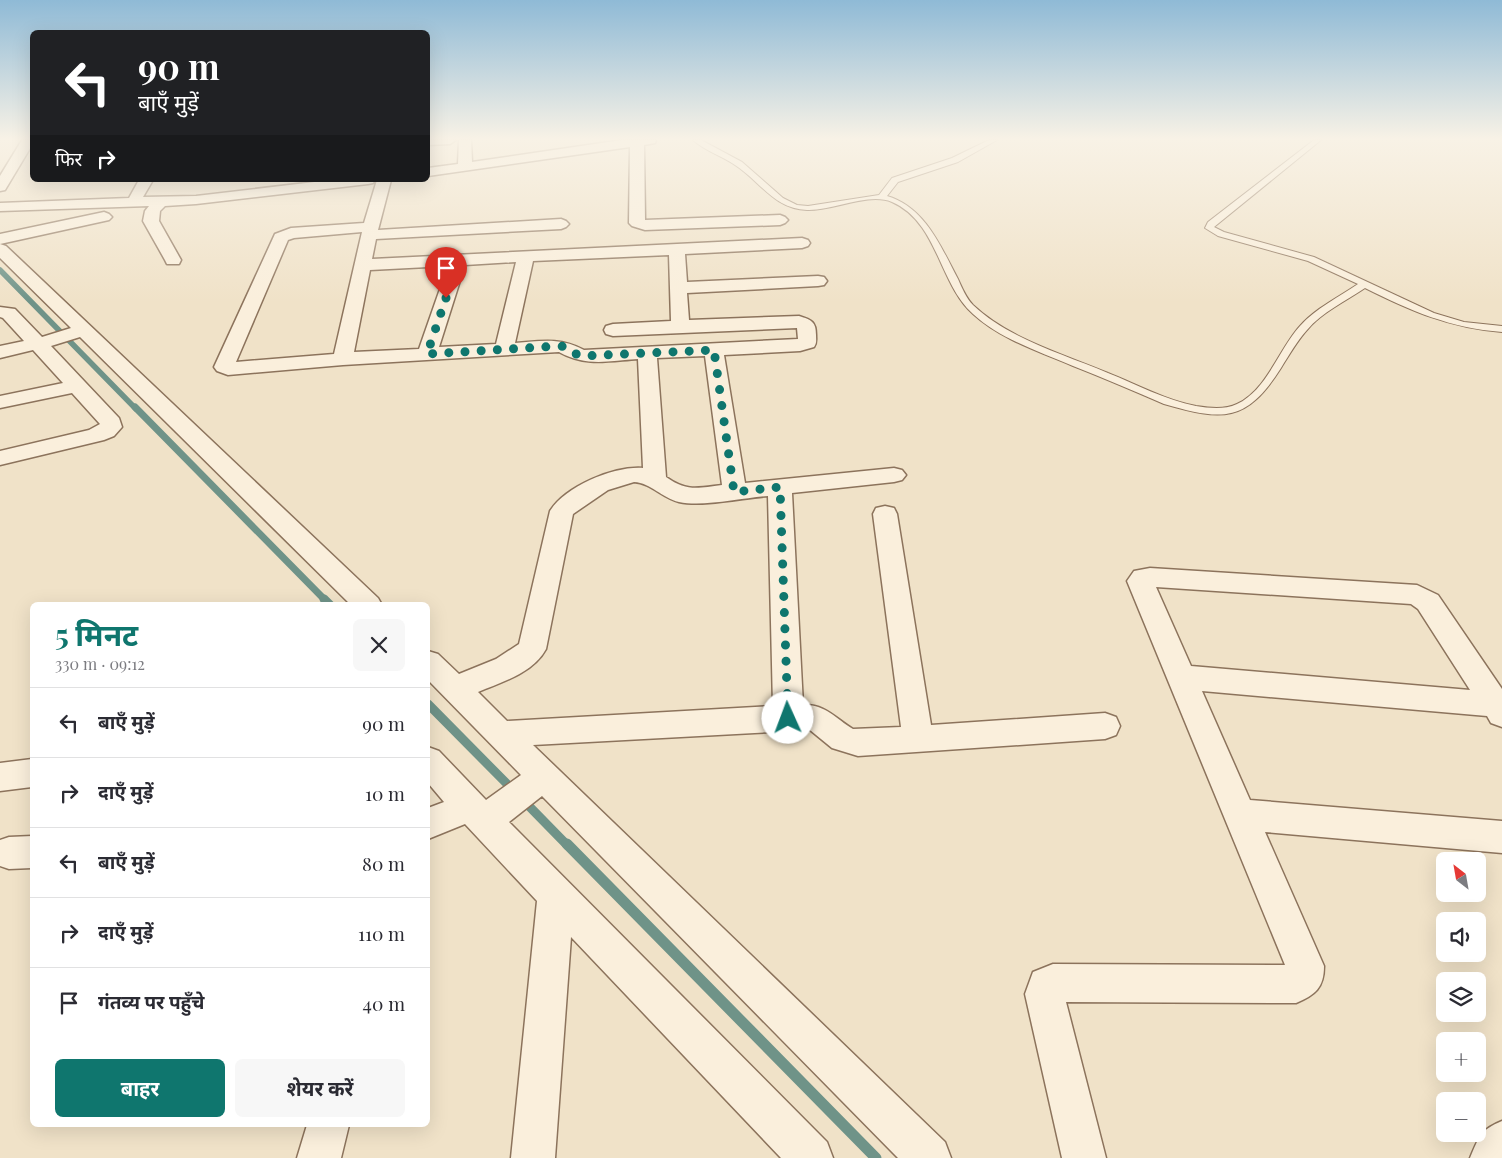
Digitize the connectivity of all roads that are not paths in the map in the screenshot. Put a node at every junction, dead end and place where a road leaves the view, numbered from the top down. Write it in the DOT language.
graph roads {
  1 [pos="138,194"];
  2 [pos="257,194"];
  3 [pos="380,194"];
  4 [pos="639,194"];
  5 [pos="772,194"];
  6 [pos="884,194"];
  7 [pos="1252,194"];
  8 [pos="882,197"];
  9 [pos="133,203"];
  10 [pos="0,207"];
  11 [pos="157,207"];
  12 [pos="780,220"];
  13 [pos="560,224"];
  14 [pos="370,231"];
  15 [pos="0,239"];
  16 [pos="802,243"];
  17 [pos="0,249"];
  18 [pos="677,250"];
  19 [pos="525,258"];
  20 [pos="174,260"];
  21 [pos="458,261"];
  22 [pos="362,265"];
  23 [pos="818,281"];
  24 [pos="1365,284"];
  25 [pos="679,288"];
  26 [pos="0,312"];
  27 [pos="680,326"];
  28 [pos="1502,328"];
  29 [pos="613,330"];
  30 [pos="62,337"];
  31 [pos="504,350"];
  32 [pos="714,350"];
  33 [pos="0,352"];
  34 [pos="646,353"];
  35 [pos="427,354"];
  36 [pos="343,359"];
  37 [pos="76,386"];
  38 [pos="0,402"];
  39 [pos="0,458"];
  40 [pos="894,475"];
  41 [pos="655,479"];
  42 [pos="780,487"];
  43 [pos="734,492"];
  44 [pos="885,514"];
  45 [pos="365,602"];
  46 [pos="430,664"];
  47 [pos="1180,677"];
  48 [pos="454,689"];
  49 [pos="1499,709"];
  50 [pos="788,718"];
  51 [pos="1105,726"];
  52 [pos="500,734"];
  53 [pos="918,739"];
  54 [pos="430,761"];
  55 [pos="30,773"];
  56 [pos="0,777"];
  57 [pos="506,800"];
  58 [pos="1239,814"];
  59 [pos="430,823"];
  60 [pos="1502,837"];
  61 [pos="556,895"];
  62 [pos="327,1127"];
  63 [pos="1502,1143"];
  64 [pos="319,1158"];
  65 [pos="533,1158"];
  66 [pos="811,1158"];
  67 [pos="929,1158"];
  68 [pos="1084,1158"];
  69 [pos="1492,1158"];
  1 -- 9 [label="street"];
  2 -- 11 [label="street"];
  3 -- 14 [label="street"];
  4 -- 12 [label="street"];
  5 -- 8 [label="lane"];
  6 -- 8 [label="lane"];
  7 -- 24 [label="lane"];
  8 -- 24 [label="lane"];
  9 -- 10 [label="street"];
  9 -- 11 [label="street"];
  11 -- 15 [label="street"];
  11 -- 20 [label="street"];
  13 -- 14 [label="street"];
  14 -- 22 [label="street"];
  14 -- 36 [label="street"];
  16 -- 18 [label="street"];
  17 -- 30 [label="street"];
  18 -- 19 [label="street"];
  18 -- 25 [label="street"];
  19 -- 21 [label="street"];
  19 -- 31 [label="street"];
  21 -- 22 [label="street"];
  21 -- 35 [label="street"];
  22 -- 36 [label="street"];
  23 -- 25 [label="street"];
  24 -- 28 [label="lane"];
  25 -- 27 [label="street"];
  26 -- 30 [label="street"];
  27 -- 29 [label="street"];
  27 -- 32 [label="street"];
  30 -- 33 [label="street"];
  30 -- 37 [label="street"];
  30 -- 45 [label="street"];
  31 -- 34 [label="street"];
  31 -- 35 [label="street"];
  32 -- 34 [label="street"];
  32 -- 43 [label="street"];
  34 -- 41 [label="street"];
  35 -- 36 [label="street"];
  37 -- 38 [label="street"];
  37 -- 39 [label="street"];
  40 -- 42 [label="street"];
  41 -- 43 [label="street"];
  41 -- 48 [label="street"];
  42 -- 43 [label="street"];
  42 -- 50 [label="street"];
  44 -- 53 [label="street"];
  46 -- 48 [label="street"];
  47 -- 49 [label="street"];
  47 -- 49 [label="street"];
  47 -- 58 [label="street"];
  48 -- 52 [label="street"];
  50 -- 52 [label="street"];
  50 -- 53 [label="street"];
  51 -- 53 [label="street"];
  52 -- 57 [label="street"];
  54 -- 57 [label="street"];
  55 -- 56 [label="street"];
  57 -- 59 [label="street"];
  57 -- 61 [label="street"];
  57 -- 67 [label="street"];
  58 -- 60 [label="street"];
  58 -- 68 [label="street"];
  61 -- 65 [label="street"];
  61 -- 66 [label="street"];
  62 -- 64 [label="street"];
  63 -- 69 [label="street"];
}
